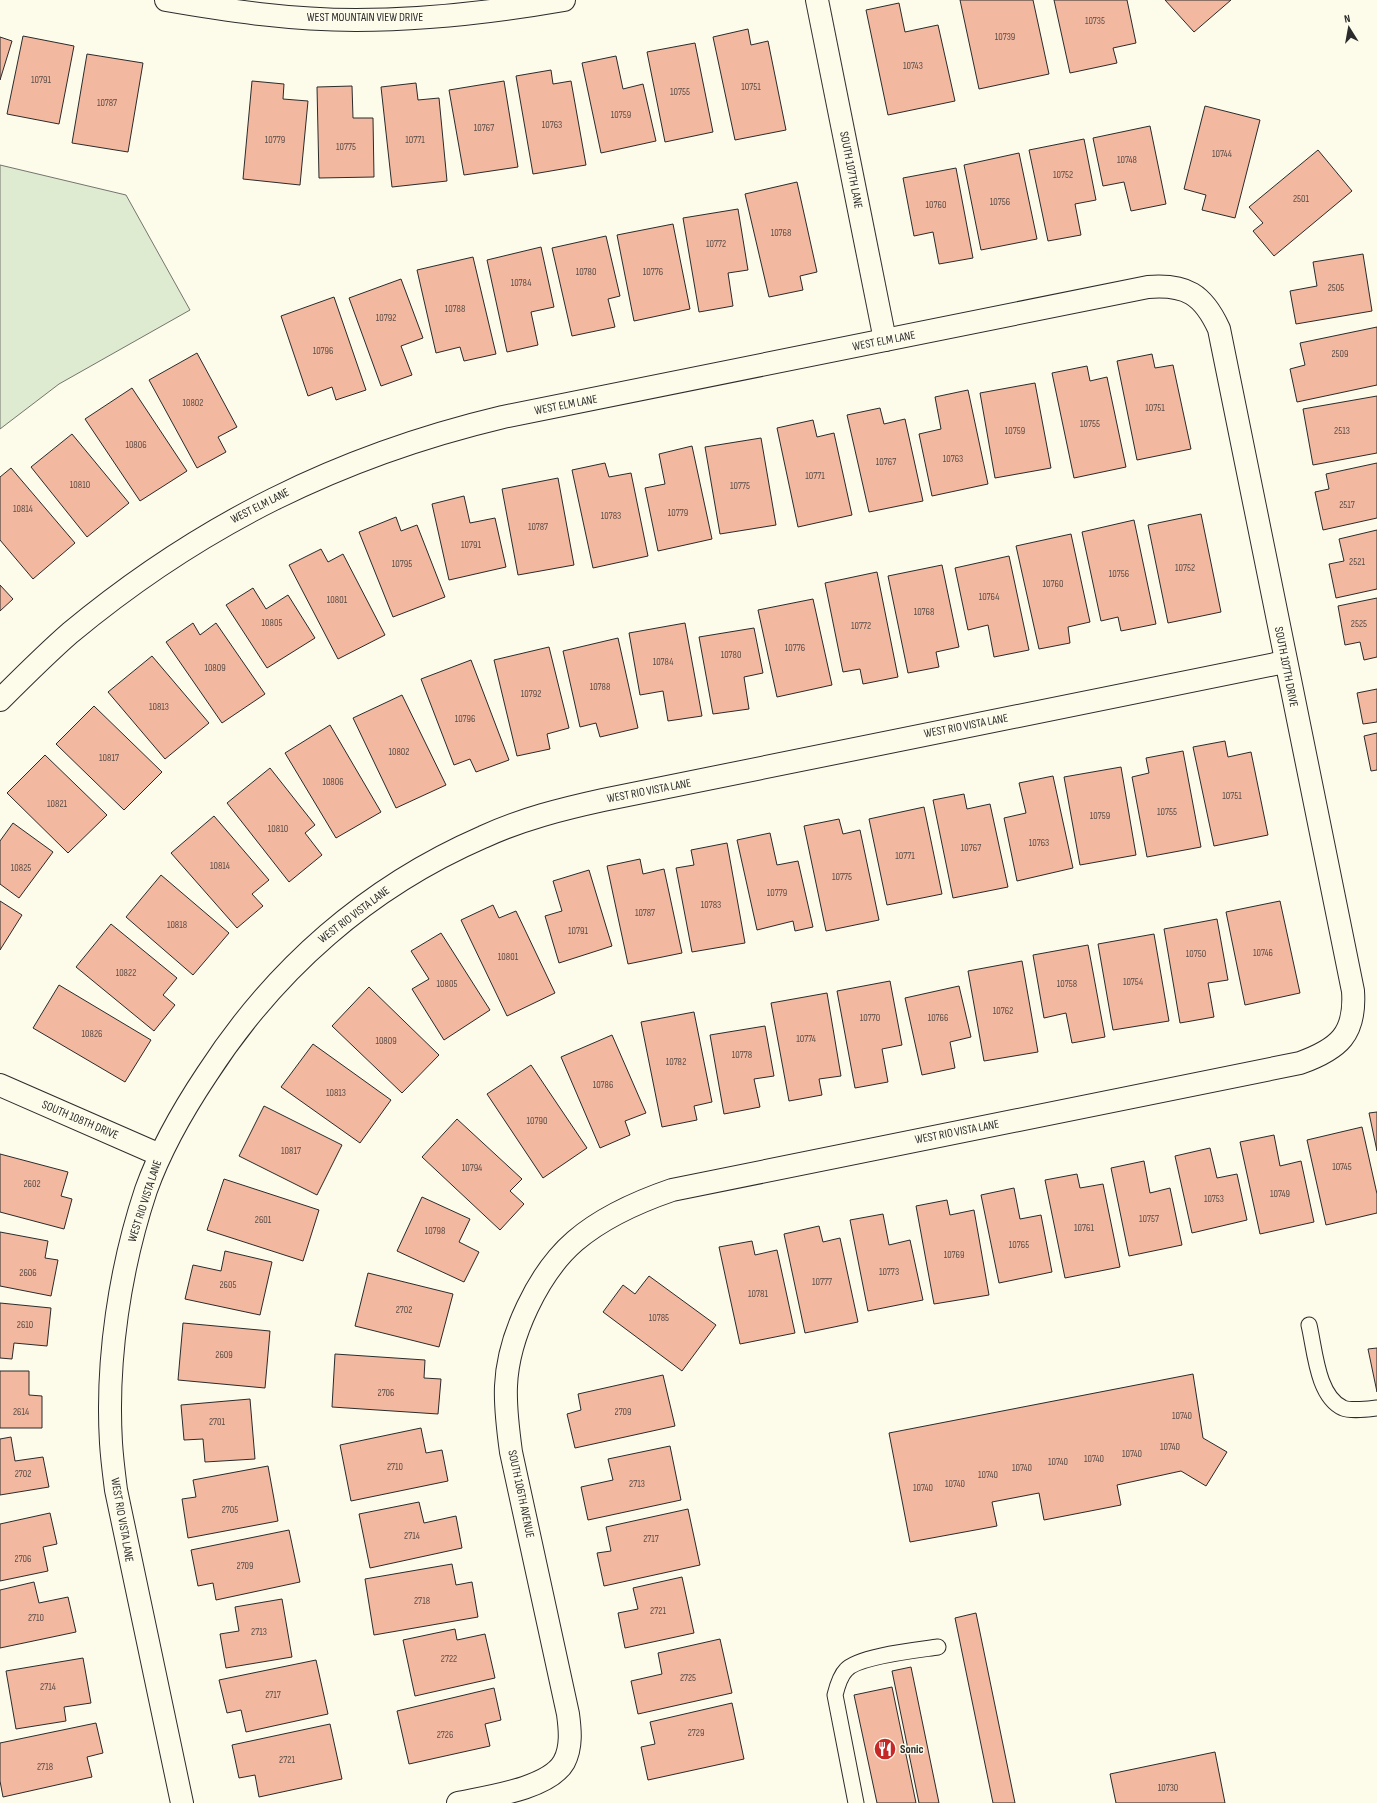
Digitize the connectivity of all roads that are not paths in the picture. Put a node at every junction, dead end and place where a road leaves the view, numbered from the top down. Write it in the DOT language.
graph roads {
  1 [pos="166,0"];
  2 [pos="564,0"];
  3 [pos="816,0"];
  4 [pos="1200,299"];
  5 [pos="885,340"];
  6 [pos="1285,662"];
  7 [pos="0,700"];
  8 [pos="1344,1038"];
  9 [pos="0,1085"];
  10 [pos="160,1155"];
  11 [pos="575,1241"];
  12 [pos="1310,1325"];
  13 [pos="1377,1408"];
  14 [pos="938,1647"];
  15 [pos="182,1803"];
  16 [pos="458,1803"];
  17 [pos="856,1803"];
  1 -- 2 [label="street, WEST MOUNTAIN VIEW DRIVE"];
  3 -- 5 [label="street, SOUTH 107TH LANE"];
  4 -- 5 [label="street, WEST ELM LANE"];
  4 -- 6 [label="street, SOUTH 107TH DRIVE"];
  5 -- 7 [label="street, WEST ELM LANE"];
  6 -- 8 [label="street, SOUTH 107TH DRIVE"];
  6 -- 10 [label="street, WEST RIO VISTA LANE"];
  8 -- 11 [label="street, WEST RIO VISTA LANE"];
  9 -- 10 [label="street, SOUTH 108TH DRIVE"];
  10 -- 15 [label="street, WEST RIO VISTA LANE"];
  11 -- 16 [label="street, SOUTH 106TH AVENUE"];
  12 -- 13 [label="lane"];
  14 -- 17 [label="lane"];
}
